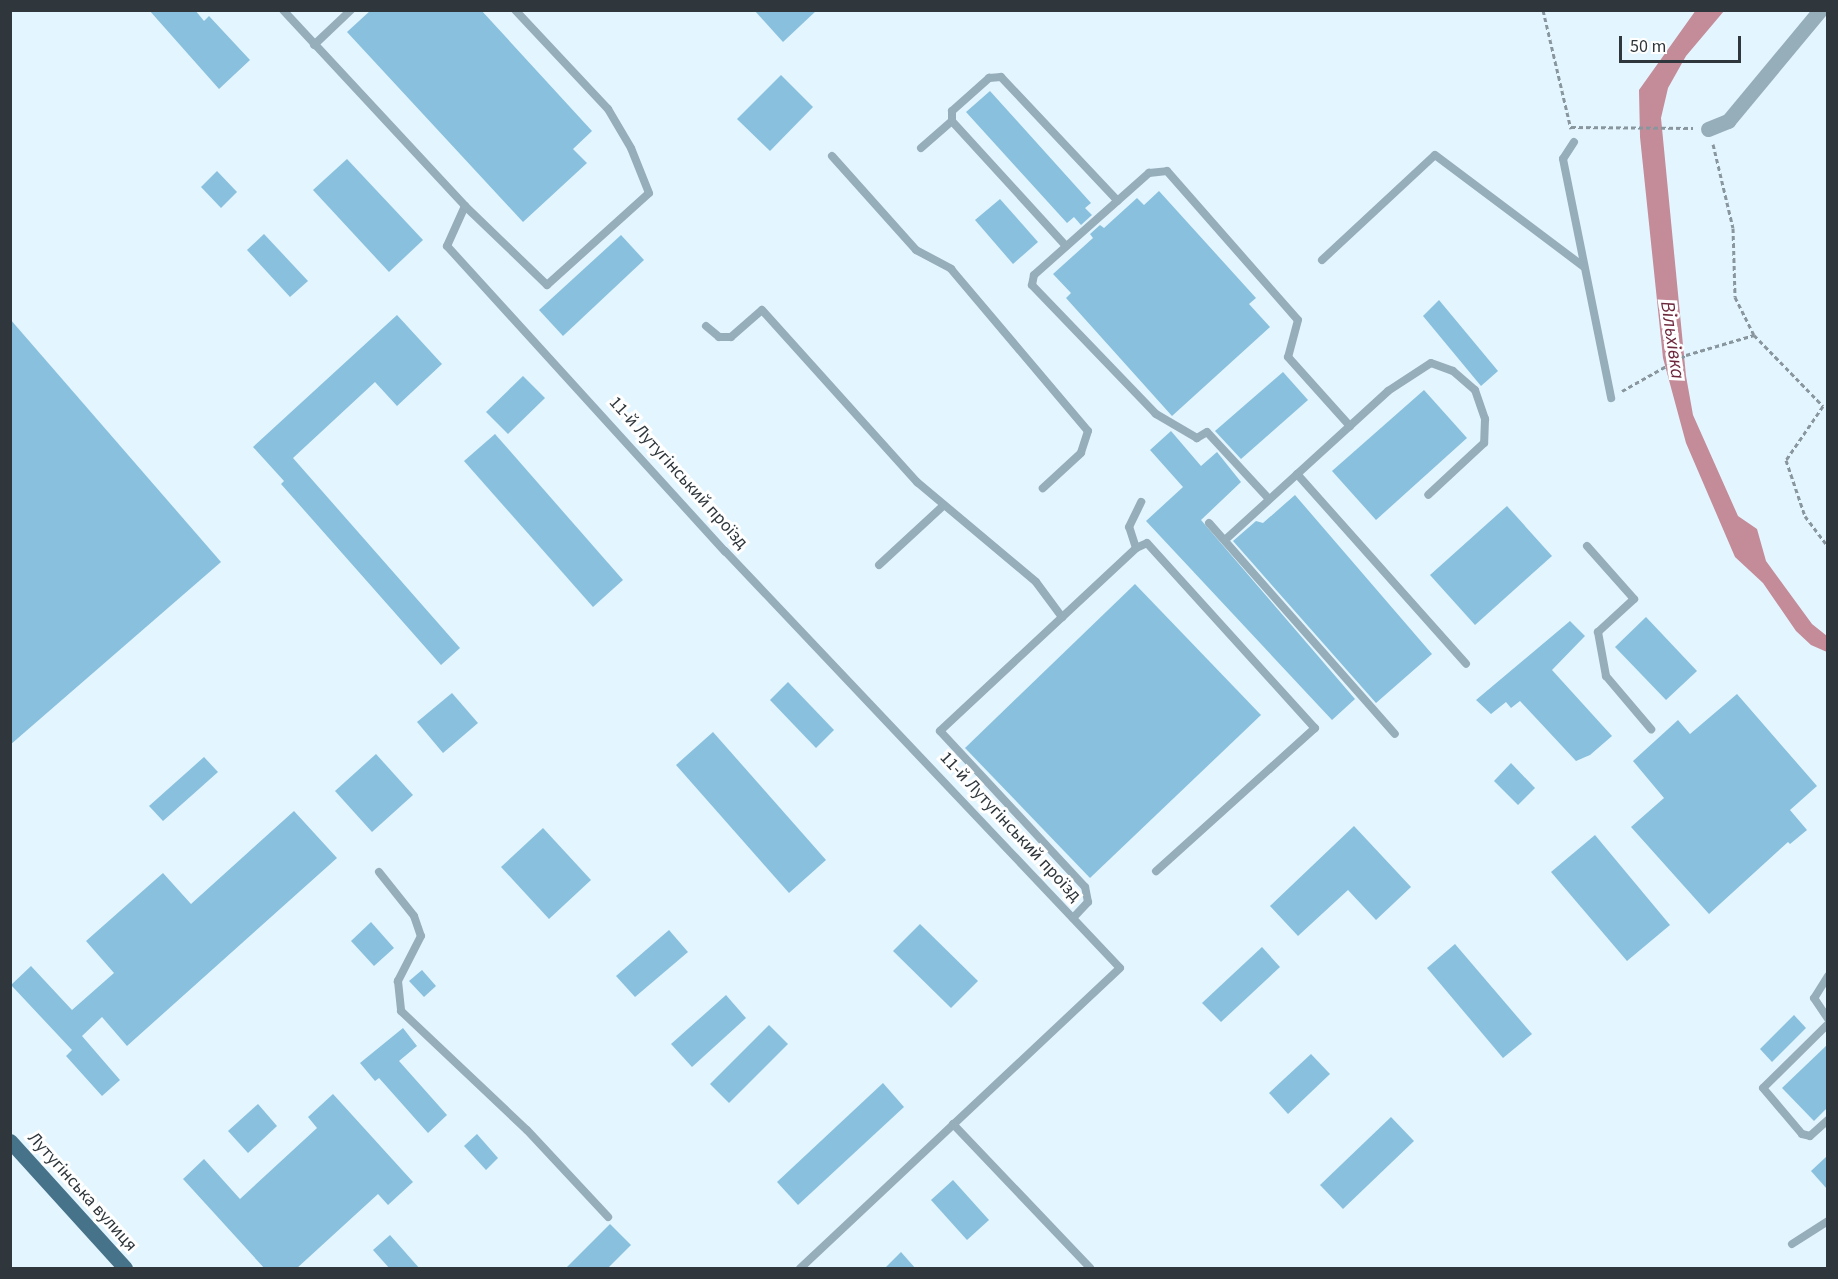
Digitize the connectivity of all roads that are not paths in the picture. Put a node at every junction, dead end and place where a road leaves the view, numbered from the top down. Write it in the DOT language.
graph roads {
  1 [pos="284,10"];
  2 [pos="351,10"];
  3 [pos="515,10"];
  4 [pos="1820,10"];
  5 [pos="314,45"];
  6 [pos="952,121"];
  7 [pos="1708,129"];
  8 [pos="1574,142"];
  9 [pos="921,148"];
  10 [pos="832,156"];
  11 [pos="1118,201"];
  12 [pos="465,206"];
  13 [pos="1066,246"];
  14 [pos="1322,260"];
  15 [pos="1584,267"];
  16 [pos="706,327"];
  17 [pos="1611,398"];
  18 [pos="1350,426"];
  19 [pos="1297,474"];
  20 [pos="1043,488"];
  21 [pos="1428,495"];
  22 [pos="1269,499"];
  23 [pos="1141,502"];
  24 [pos="943,506"];
  25 [pos="1209,523"];
  26 [pos="1225,540"];
  27 [pos="1587,546"];
  28 [pos="1136,548"];
  29 [pos="879,565"];
  30 [pos="1062,617"];
  31 [pos="1466,664"];
  32 [pos="1651,729"];
  33 [pos="1395,734"];
  34 [pos="1156,871"];
  35 [pos="379,872"];
  36 [pos="1073,918"];
  37 [pos="1827,976"];
  38 [pos="1827,1020"];
  39 [pos="1827,1024"];
  40 [pos="1827,1120"];
  41 [pos="953,1124"];
  42 [pos="10,1141"];
  43 [pos="608,1217"];
  44 [pos="1827,1221"];
  45 [pos="1792,1244"];
  46 [pos="125,1269"];
  47 [pos="800,1269"];
  48 [pos="1090,1269"];
  1 -- 5 [label="lane"];
  2 -- 5 [label="lane"];
  3 -- 12 [label="lane"];
  4 -- 7 [label="street"];
  5 -- 12 [label="lane"];
  6 -- 9 [label="lane"];
  6 -- 11 [label="lane"];
  6 -- 13 [label="lane"];
  8 -- 15 [label="lane"];
  10 -- 20 [label="lane"];
  11 -- 13 [label="lane"];
  11 -- 18 [label="lane"];
  12 -- 36 [label="lane, 11-й Лутугінський проїзд"];
  13 -- 22 [label="lane"];
  14 -- 15 [label="lane"];
  15 -- 17 [label="lane"];
  16 -- 24 [label="lane"];
  18 -- 19 [label="lane"];
  18 -- 21 [label="lane"];
  19 -- 22 [label="lane"];
  19 -- 31 [label="lane"];
  22 -- 26 [label="lane"];
  23 -- 28 [label="lane"];
  24 -- 29 [label="lane"];
  24 -- 30 [label="lane"];
  25 -- 26 [label="lane"];
  26 -- 33 [label="lane"];
  27 -- 32 [label="lane"];
  28 -- 30 [label="lane"];
  28 -- 34 [label="lane"];
  30 -- 36 [label="lane"];
  35 -- 43 [label="lane"];
  36 -- 41 [label="lane, 11-й Лутугінський проїзд"];
  37 -- 38 [label="lane"];
  39 -- 40 [label="lane"];
  41 -- 47 [label="lane, 11-й Лутугінський проїзд"];
  41 -- 48 [label="lane"];
  42 -- 46 [label="main road, Лутугінська вулиця"];
  44 -- 45 [label="lane"];
}
